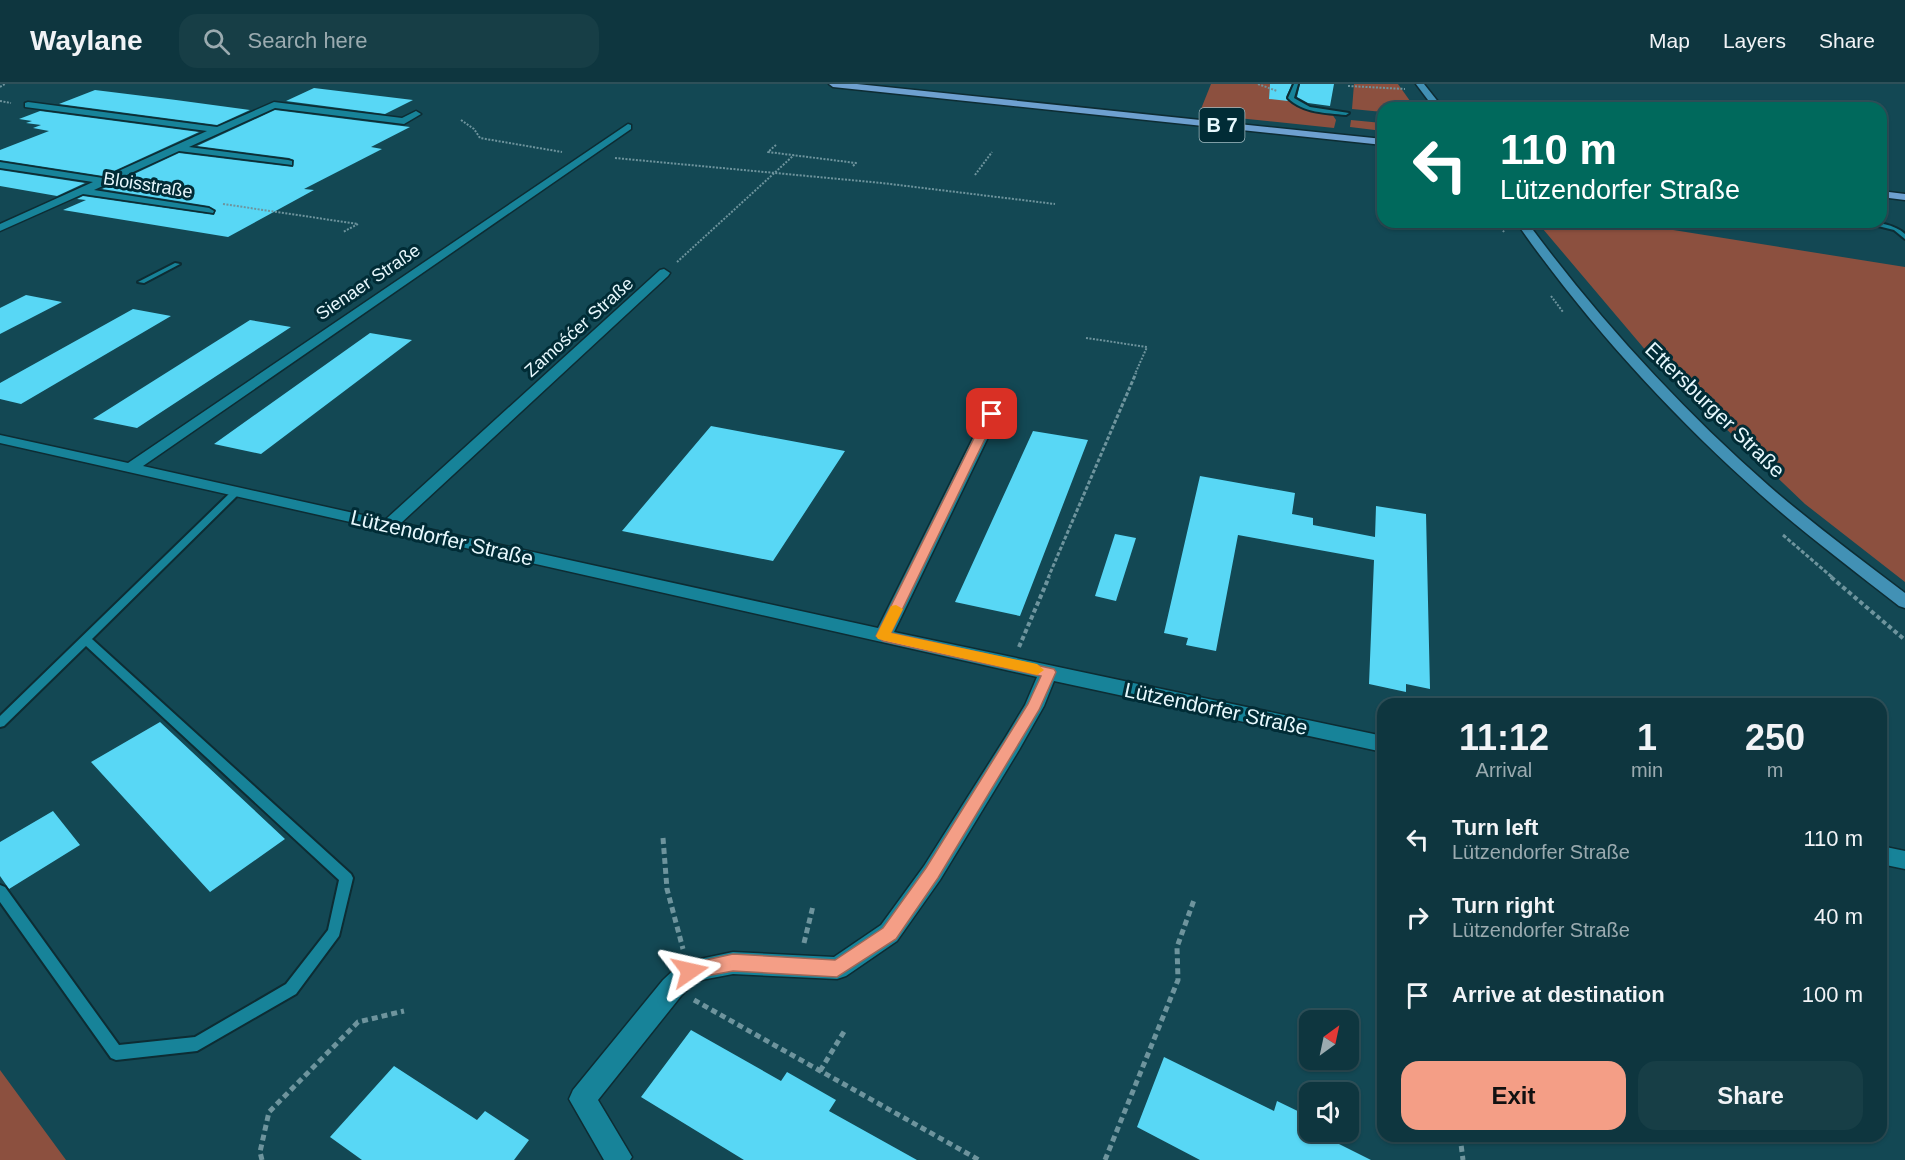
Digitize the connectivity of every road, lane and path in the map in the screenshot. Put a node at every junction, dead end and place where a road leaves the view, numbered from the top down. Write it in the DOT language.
graph roads {
  1 [pos="5,84"];
  2 [pos="833,84"];
  3 [pos="1296,84"];
  4 [pos="1420,84"];
  5 [pos="1348,86"];
  6 [pos="0,87"];
  7 [pos="1406,89"];
  8 [pos="1434,102"];
  9 [pos="28,105"];
  10 [pos="1346,113"];
  11 [pos="416,114"];
  12 [pos="461,120"];
  13 [pos="628,127"];
  14 [pos="218,130"];
  15 [pos="1377,141"];
  16 [pos="776,145"];
  17 [pos="178,148"];
  18 [pos="992,152"];
  19 [pos="587,154"];
  20 [pos="794,155"];
  21 [pos="288,163"];
  22 [pos="0,165"];
  23 [pos="852,167"];
  24 [pos="774,173"];
  25 [pos="975,175"];
  26 [pos="104,181"];
  27 [pos="81,191"];
  28 [pos="1887,195"];
  29 [pos="1905,197"];
  30 [pos="1055,204"];
  31 [pos="209,210"];
  32 [pos="1887,227"];
  33 [pos="0,228"];
  34 [pos="1525,228"];
  35 [pos="344,232"];
  36 [pos="1905,237"];
  37 [pos="177,264"];
  38 [pos="664,273"];
  39 [pos="142,282"];
  40 [pos="1086,338"];
  41 [pos="1001,396"];
  42 [pos="0,440"];
  43 [pos="130,468"];
  44 [pos="236,492"];
  45 [pos="388,526"];
  46 [pos="1905,602"];
  47 [pos="883,636"];
  48 [pos="85,639"];
  49 [pos="1011,664"];
  50 [pos="1049,672"];
  51 [pos="0,723"];
  52 [pos="1377,743"];
  53 [pos="663,838"];
  54 [pos="1887,856"];
  55 [pos="1905,860"];
  56 [pos="0,891"];
  57 [pos="1194,900"];
  58 [pos="813,906"];
  59 [pos="799,965"];
  60 [pos="690,971"];
  61 [pos="672,988"];
  62 [pos="404,1011"];
  63 [pos="845,1030"];
  64 [pos="820,1071"];
  65 [pos="1461,1142"];
  66 [pos="618,1157"];
  67 [pos="262,1160"];
  68 [pos="979,1160"];
  69 [pos="1105,1160"];
  70 [pos="1463,1160"];
  1 -- 6 [label="path"];
  2 -- 15 [label="main road, B 7"];
  3 -- 10 [label="lane"];
  4 -- 8 [label="street"];
  5 -- 7 [label="path"];
  9 -- 14 [label="street"];
  11 -- 14 [label="street, Bloisstraße"];
  12 -- 19 [label="path"];
  13 -- 19 [label="street, Sienaer Straße"];
  14 -- 17 [label="street, Bloisstraße"];
  16 -- 20 [label="path"];
  17 -- 21 [label="street, Bloisstraße"];
  17 -- 26 [label="street, Bloisstraße"];
  18 -- 25 [label="path"];
  19 -- 24 [label="path"];
  19 -- 43 [label="street, Sienaer Straße"];
  20 -- 23 [label="path"];
  20 -- 24 [label="path, Zamośćer Straße"];
  22 -- 26 [label="street, Bloisstraße"];
  24 -- 30 [label="path"];
  24 -- 38 [label="path, Zamośćer Straße"];
  26 -- 27 [label="street, Bloisstraße"];
  27 -- 31 [label="street, Bloisstraße"];
  27 -- 33 [label="street, Bloisstraße"];
  28 -- 29 [label="main road"];
  31 -- 35 [label="path"];
  32 -- 36 [label="lane"];
  34 -- 46 [label="street, Ettersburger Straße"];
  37 -- 39 [label="lane"];
  38 -- 45 [label="street, Zamośćer Straße"];
  40 -- 49 [label="path"];
  41 -- 47 [label="street"];
  42 -- 43 [label="street, Lützendorfer Straße"];
  43 -- 44 [label="street, Lützendorfer Straße"];
  44 -- 45 [label="street, Lützendorfer Straße"];
  44 -- 48 [label="lane"];
  45 -- 47 [label="street, Lützendorfer Straße"];
  47 -- 49 [label="street, Lützendorfer Straße"];
  48 -- 51 [label="lane"];
  48 -- 56 [label="lane"];
  49 -- 50 [label="street, Lützendorfer Straße"];
  50 -- 52 [label="street, Lützendorfer Straße"];
  50 -- 59 [label="street"];
  53 -- 60 [label="path"];
  54 -- 55 [label="street"];
  57 -- 69 [label="path"];
  58 -- 59 [label="path"];
  59 -- 60 [label="street"];
  60 -- 61 [label="street"];
  61 -- 64 [label="path"];
  61 -- 66 [label="street"];
  62 -- 67 [label="path"];
  63 -- 64 [label="path"];
  64 -- 68 [label="path"];
  65 -- 70 [label="path"];
}
